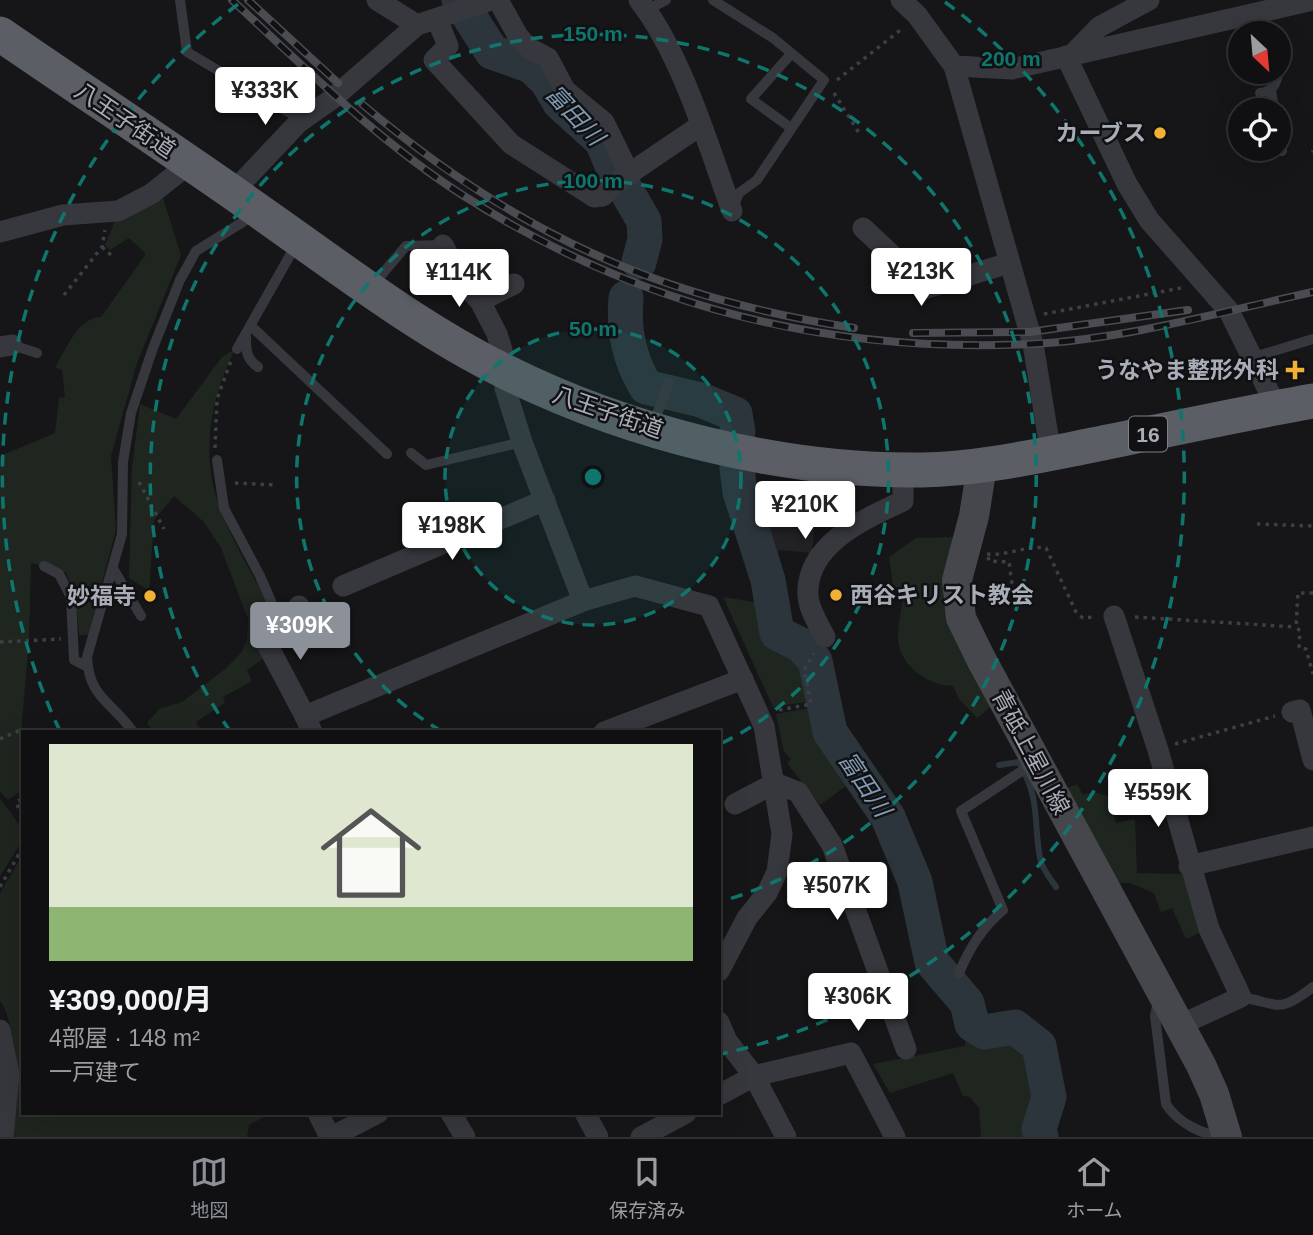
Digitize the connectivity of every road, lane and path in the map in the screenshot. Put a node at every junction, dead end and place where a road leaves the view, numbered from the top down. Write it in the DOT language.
graph roads {
  1 [pos="180,0"];
  2 [pos="377,0"];
  3 [pos="498,0"];
  4 [pos="666,0"];
  5 [pos="713,0"];
  6 [pos="901,0"];
  7 [pos="1149,0"];
  8 [pos="1313,0"];
  9 [pos="473,5"];
  10 [pos="643,5"];
  11 [pos="1260,12"];
  12 [pos="917,15"];
  13 [pos="1263,21"];
  14 [pos="427,22"];
  15 [pos="0,34"];
  16 [pos="791,54"];
  17 [pos="1069,56"];
  18 [pos="954,66"];
  19 [pos="1275,84"];
  20 [pos="1269,98"];
  21 [pos="302,120"];
  22 [pos="701,125"];
  23 [pos="791,128"];
  24 [pos="859,133"];
  25 [pos="189,163"];
  26 [pos="623,179"];
  27 [pos="246,202"];
  28 [pos="732,211"];
  29 [pos="108,212"];
  30 [pos="863,228"];
  31 [pos="0,232"];
  32 [pos="299,241"];
  33 [pos="443,245"];
  34 [pos="102,247"];
  35 [pos="111,255"];
  36 [pos="1009,263"];
  37 [pos="1207,282"];
  38 [pos="514,284"];
  39 [pos="370,288"];
  40 [pos="64,295"];
  41 [pos="480,300"];
  42 [pos="1025,317"];
  43 [pos="249,331"];
  44 [pos="1313,339"];
  45 [pos="6,346"];
  46 [pos="237,349"];
  47 [pos="37,353"];
  48 [pos="1254,358"];
  49 [pos="258,367"];
  50 [pos="502,370"];
  51 [pos="668,383"];
  52 [pos="1313,401"];
  53 [pos="1277,408"];
  54 [pos="655,421"];
  55 [pos="522,442"];
  56 [pos="411,453"];
  57 [pos="387,454"];
  58 [pos="1051,454"];
  59 [pos="217,460"];
  60 [pos="123,462"];
  61 [pos="982,466"];
  62 [pos="903,470"];
  63 [pos="229,482"];
  64 [pos="275,485"];
  65 [pos="545,500"];
  66 [pos="1258,524"];
  67 [pos="1313,526"];
  68 [pos="164,529"];
  69 [pos="44,566"];
  70 [pos="114,569"];
  71 [pos="344,586"];
  72 [pos="1313,593"];
  73 [pos="583,601"];
  74 [pos="299,606"];
  75 [pos="1015,606"];
  76 [pos="141,615"];
  77 [pos="1114,616"];
  78 [pos="1296,627"];
  79 [pos="283,629"];
  80 [pos="825,637"];
  81 [pos="64,639"];
  82 [pos="0,642"];
  83 [pos="88,667"];
  84 [pos="804,670"];
  85 [pos="1313,674"];
  86 [pos="743,679"];
  87 [pos="771,711"];
  88 [pos="1286,713"];
  89 [pos="308,724"];
  90 [pos="24,730"];
  91 [pos="131,730"];
  92 [pos="609,730"];
  93 [pos="0,739"];
  94 [pos="1170,746"];
  95 [pos="1313,760"];
  96 [pos="1037,762"];
  97 [pos="775,783"];
  98 [pos="735,804"];
  99 [pos="1313,837"];
  100 [pos="21,850"];
  101 [pos="1189,866"];
  102 [pos="0,887"];
  103 [pos="747,918"];
  104 [pos="721,931"];
  105 [pos="721,967"];
  106 [pos="959,973"];
  107 [pos="1313,987"];
  108 [pos="1159,991"];
  109 [pos="1241,997"];
  110 [pos="1178,1026"];
  111 [pos="721,1027"];
  112 [pos="0,1030"];
  113 [pos="906,1049"];
  114 [pos="754,1076"];
  115 [pos="721,1094"];
  116 [pos="319,1115"];
  117 [pos="374,1115"];
  118 [pos="453,1115"];
  119 [pos="585,1115"];
  120 [pos="678,1124"];
  121 [pos="3,1127"];
  122 [pos="331,1137"];
  123 [pos="466,1137"];
  124 [pos="598,1137"];
  125 [pos="641,1137"];
  126 [pos="786,1137"];
  127 [pos="895,1137"];
  128 [pos="1227,1137"];
  1 -- 21 [label="lane"];
  2 -- 14 [label="street"];
  3 -- 26 [label="street"];
  4 -- 10 [label="lane"];
  5 -- 16 [label="lane"];
  6 -- 12 [label="street"];
  7 -- 17 [label="street"];
  8 -- 11 [label="street"];
  9 -- 14 [label="street"];
  10 -- 22 [label="street"];
  11 -- 13 [label="lane"];
  11 -- 17 [label="street"];
  12 -- 18 [label="street"];
  12 -- 24 [label="path"];
  14 -- 21 [label="street"];
  14 -- 26 [label="street"];
  15 -- 25 [label="highway, 八王子街道 / 16"];
  16 -- 23 [label="lane"];
  16 -- 23 [label="lane"];
  17 -- 18 [label="street"];
  17 -- 37 [label="street"];
  18 -- 36 [label="street"];
  19 -- 20 [label="lane"];
  21 -- 27 [label="street"];
  22 -- 26 [label="street"];
  22 -- 28 [label="street"];
  23 -- 28 [label="lane"];
  25 -- 27 [label="highway, 八王子街道 / 16"];
  25 -- 29 [label="street"];
  27 -- 32 [label="highway, 八王子街道 / 16"];
  27 -- 60 [label="lane"];
  29 -- 31 [label="street"];
  29 -- 34 [label="path"];
  30 -- 36 [label="street"];
  32 -- 39 [label="highway, 八王子街道 / 16"];
  32 -- 43 [label="lane"];
  33 -- 39 [label="lane"];
  33 -- 41 [label="street"];
  34 -- 35 [label="path"];
  34 -- 40 [label="path"];
  36 -- 42 [label="street"];
  37 -- 42 [label="path"];
  37 -- 48 [label="street"];
  38 -- 41 [label="street"];
  39 -- 50 [label="highway, 八王子街道 / 16"];
  41 -- 50 [label="street"];
  42 -- 58 [label="street"];
  43 -- 46 [label="lane"];
  43 -- 49 [label="lane"];
  43 -- 57 [label="lane"];
  44 -- 48 [label="lane"];
  45 -- 47 [label="lane"];
  46 -- 59 [label="path"];
  48 -- 53 [label="street"];
  50 -- 54 [label="highway, 八王子街道 / 16"];
  50 -- 55 [label="street"];
  51 -- 54 [label="lane"];
  52 -- 53 [label="highway, 八王子街道 / 16"];
  53 -- 58 [label="highway, 八王子街道 / 16"];
  54 -- 62 [label="highway, 八王子街道 / 16"];
  55 -- 56 [label="lane"];
  55 -- 65 [label="street"];
  58 -- 61 [label="highway, 八王子街道 / 16"];
  59 -- 79 [label="lane"];
  60 -- 68 [label="path"];
  60 -- 70 [label="lane"];
  61 -- 62 [label="highway, 八王子街道 / 16"];
  61 -- 96 [label="main road, 青砥上星川線"];
  62 -- 80 [label="street"];
  63 -- 64 [label="path"];
  65 -- 71 [label="street"];
  65 -- 73 [label="street"];
  66 -- 67 [label="path"];
  69 -- 83 [label="lane"];
  70 -- 76 [label="lane"];
  70 -- 83 [label="lane"];
  72 -- 78 [label="path"];
  73 -- 86 [label="street"];
  73 -- 89 [label="street"];
  74 -- 79 [label="street"];
  75 -- 77 [label="path"];
  77 -- 78 [label="path"];
  77 -- 101 [label="street"];
  78 -- 85 [label="path"];
  79 -- 89 [label="street"];
  81 -- 82 [label="path"];
  83 -- 91 [label="lane"];
  84 -- 87 [label="path"];
  86 -- 92 [label="street"];
  86 -- 97 [label="street"];
  88 -- 94 [label="path"];
  88 -- 95 [label="street"];
  90 -- 93 [label="path"];
  96 -- 106 [label="lane"];
  96 -- 108 [label="main road, 青砥上星川線"];
  97 -- 98 [label="street"];
  97 -- 103 [label="street"];
  97 -- 113 [label="street"];
  99 -- 101 [label="street"];
  100 -- 102 [label="path"];
  101 -- 109 [label="street"];
  103 -- 104 [label="street"];
  103 -- 105 [label="street"];
  107 -- 109 [label="lane"];
  108 -- 110 [label="main road, 青砥上星川線"];
  108 -- 128 [label="lane"];
  109 -- 110 [label="street"];
  110 -- 128 [label="main road, 青砥上星川線"];
  111 -- 114 [label="street"];
  112 -- 121 [label="street"];
  114 -- 115 [label="street"];
  114 -- 126 [label="street"];
  114 -- 127 [label="street"];
  116 -- 122 [label="street"];
  117 -- 122 [label="street"];
  118 -- 123 [label="street"];
  119 -- 124 [label="street"];
  120 -- 125 [label="street"];
}
